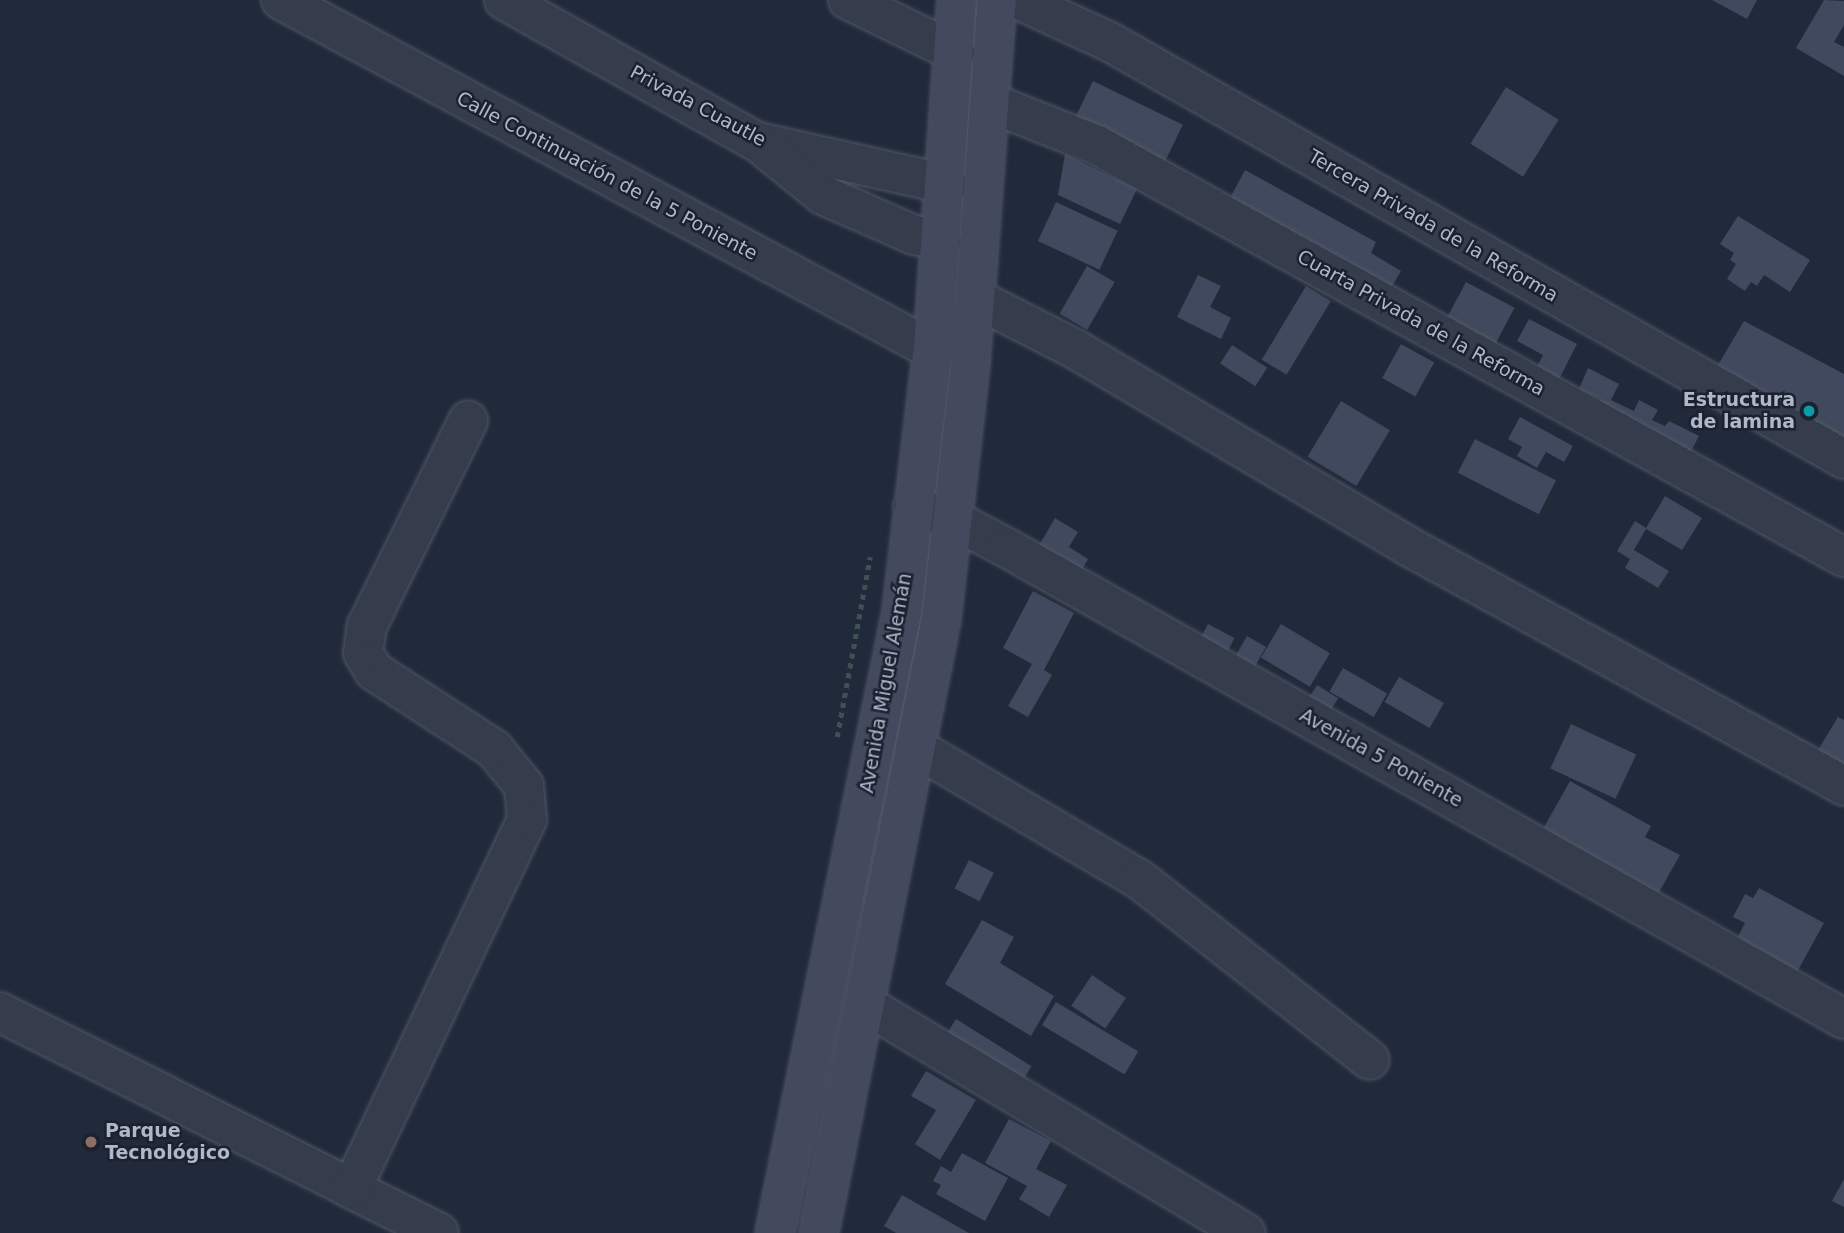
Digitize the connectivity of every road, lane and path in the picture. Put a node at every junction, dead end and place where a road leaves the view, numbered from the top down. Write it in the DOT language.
graph roads {
  1 [pos="281,0"];
  2 [pos="504,0"];
  3 [pos="848,0"];
  4 [pos="957,0"];
  5 [pos="996,0"];
  6 [pos="1019,0"];
  7 [pos="955,52"];
  8 [pos="991,103"];
  9 [pos="757,142"];
  10 [pos="947,184"];
  11 [pos="942,240"];
  12 [pos="975,298"];
  13 [pos="933,350"];
  14 [pos="468,421"];
  15 [pos="1844,459"];
  16 [pos="914,507"];
  17 [pos="954,520"];
  18 [pos="872,545"];
  19 [pos="1844,556"];
  20 [pos="918,749"];
  21 [pos="834,752"];
  22 [pos="1844,786"];
  23 [pos="866,1005"];
  24 [pos="0,1012"];
  25 [pos="1844,1019"];
  26 [pos="1370,1060"];
  27 [pos="352,1188"];
  28 [pos="439,1233"];
  29 [pos="775,1233"];
  30 [pos="819,1233"];
  31 [pos="1246,1233"];
  1 -- 13 [label="street, Calle Continuación de la 5 Poniente"];
  2 -- 9 [label="street, Privada Cuautle"];
  3 -- 7 [label="street"];
  4 -- 7 [label="main road, Avenida Miguel Alemán"];
  5 -- 8 [label="main road"];
  6 -- 15 [label="street, Tercera Privada de la Reforma"];
  7 -- 10 [label="main road, Avenida Miguel Alemán"];
  8 -- 12 [label="main road"];
  8 -- 19 [label="street, Cuarta Privada de la Reforma"];
  9 -- 10 [label="street, Privada Cuautle"];
  9 -- 11 [label="street"];
  10 -- 11 [label="main road, Avenida Miguel Alemán"];
  11 -- 13 [label="main road, Avenida Miguel Alemán"];
  12 -- 17 [label="main road"];
  12 -- 22 [label="street"];
  13 -- 16 [label="main road, Avenida Miguel Alemán"];
  14 -- 27 [label="street"];
  16 -- 17 [label="street, Avenida 5 Poniente"];
  16 -- 29 [label="main road, Avenida Miguel Alemán"];
  17 -- 20 [label="main road"];
  17 -- 25 [label="street, Avenida 5 Poniente"];
  18 -- 21 [label="path"];
  20 -- 23 [label="main road"];
  20 -- 26 [label="street"];
  23 -- 30 [label="main road"];
  23 -- 31 [label="street"];
  24 -- 27 [label="street"];
  27 -- 28 [label="street"];
}
